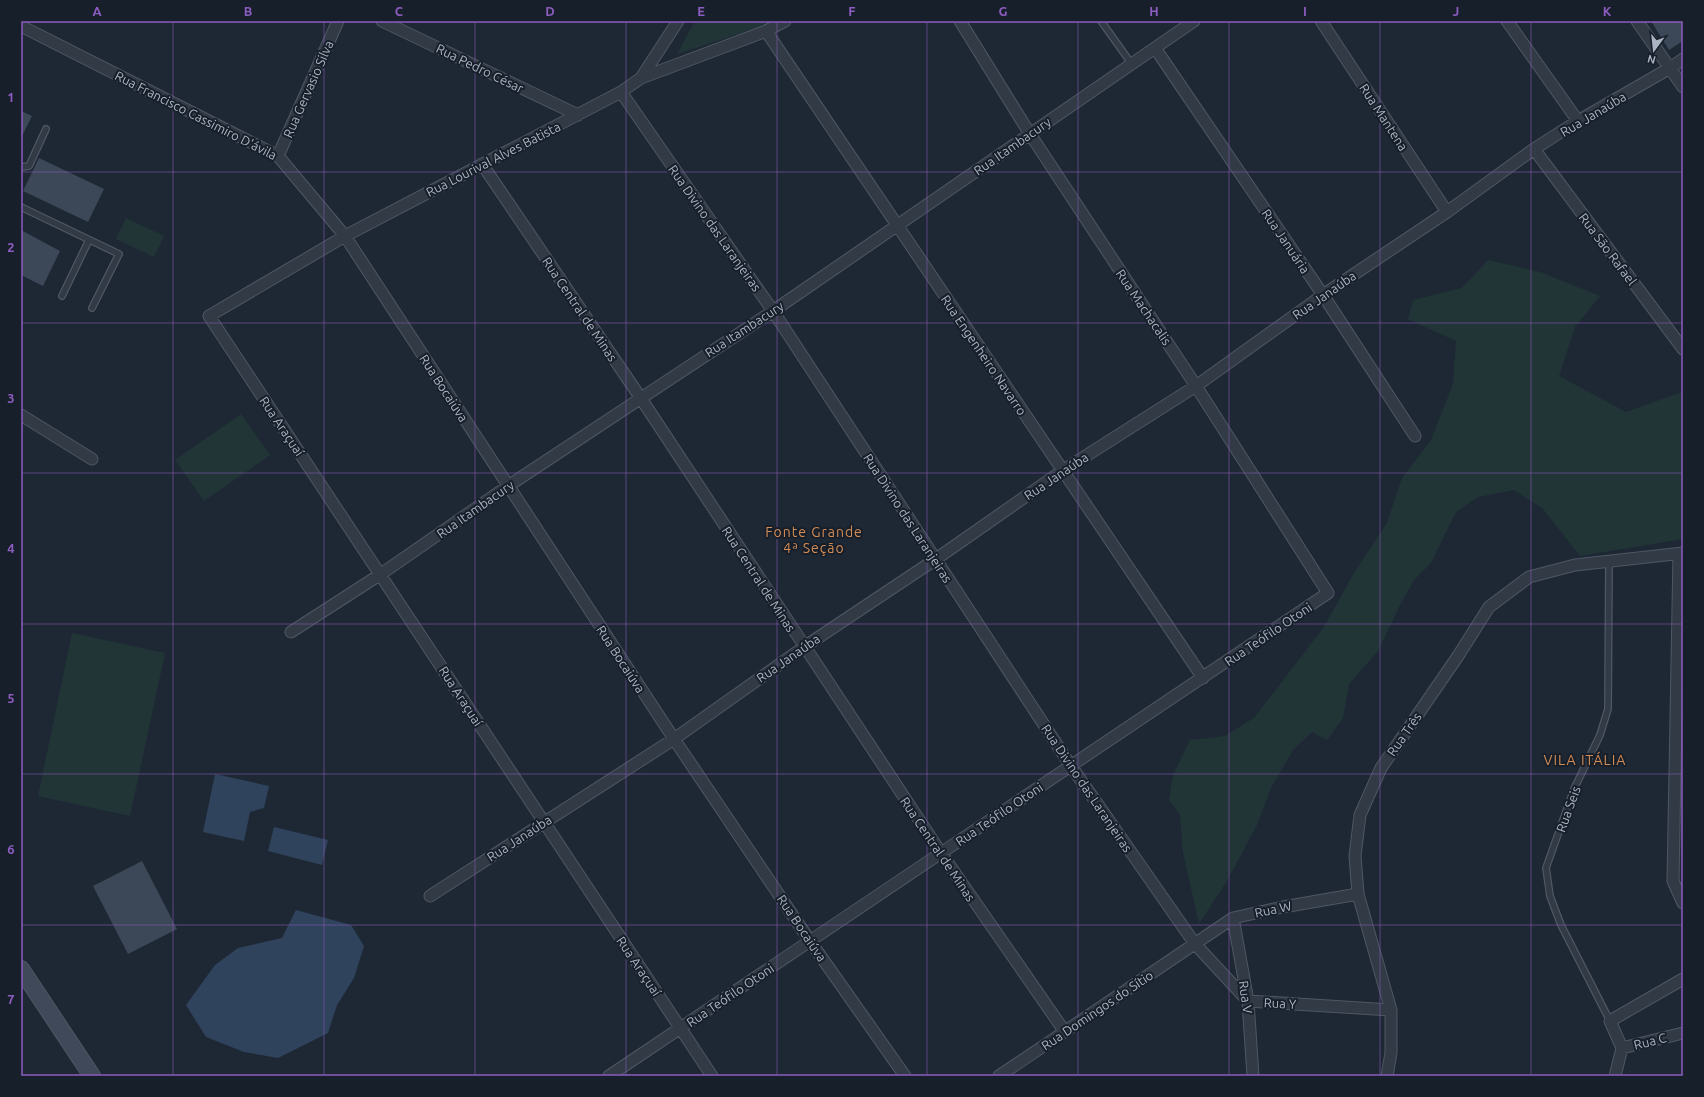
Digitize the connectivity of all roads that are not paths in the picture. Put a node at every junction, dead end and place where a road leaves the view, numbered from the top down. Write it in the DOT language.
graph roads {
  1 [pos="338,21"];
  2 [pos="382,21"];
  3 [pos="678,21"];
  4 [pos="785,21"];
  5 [pos="960,21"];
  6 [pos="1101,21"];
  7 [pos="1194,21"];
  8 [pos="1320,21"];
  9 [pos="1507,21"];
  10 [pos="1637,21"];
  11 [pos="21,26"];
  12 [pos="766,31"];
  13 [pos="1155,48"];
  14 [pos="1683,59"];
  15 [pos="1131,63"];
  16 [pos="1670,68"];
  17 [pos="641,78"];
  18 [pos="1683,87"];
  19 [pos="621,92"];
  20 [pos="578,114"];
  21 [pos="1578,122"];
  22 [pos="46,129"];
  23 [pos="1030,134"];
  24 [pos="1534,149"];
  25 [pos="278,156"];
  26 [pos="482,164"];
  27 [pos="21,167"];
  28 [pos="21,207"];
  29 [pos="1447,212"];
  30 [pos="897,225"];
  31 [pos="345,236"];
  32 [pos="89,240"];
  33 [pos="1323,295"];
  34 [pos="62,296"];
  35 [pos="92,308"];
  36 [pos="773,311"];
  37 [pos="209,316"];
  38 [pos="1683,349"];
  39 [pos="1196,386"];
  40 [pos="640,397"];
  41 [pos="21,415"];
  42 [pos="1415,436"];
  43 [pos="92,459"];
  44 [pos="1062,471"];
  45 [pos="508,486"];
  46 [pos="1681,554"];
  47 [pos="936,559"];
  48 [pos="1609,562"];
  49 [pos="381,574"];
  50 [pos="1328,593"];
  51 [pos="291,632"];
  52 [pos="804,647"];
  53 [pos="1203,678"];
  54 [pos="674,739"];
  55 [pos="1071,766"];
  56 [pos="543,822"];
  57 [pos="941,853"];
  58 [pos="1358,894"];
  59 [pos="430,896"];
  60 [pos="1683,903"];
  61 [pos="1233,918"];
  62 [pos="810,941"];
  63 [pos="1195,944"];
  64 [pos="21,969"];
  65 [pos="1683,979"];
  66 [pos="27,986"];
  67 [pos="1248,1001"];
  68 [pos="1390,1010"];
  69 [pos="1610,1021"];
  70 [pos="680,1028"];
  71 [pos="1065,1032"];
  72 [pos="1683,1033"];
  73 [pos="1622,1048"];
  74 [pos="92,1076"];
  75 [pos="609,1076"];
  76 [pos="712,1076"];
  77 [pos="905,1076"];
  78 [pos="999,1076"];
  79 [pos="1253,1076"];
  80 [pos="1386,1076"];
  81 [pos="1615,1076"];
  1 -- 25 [label="street, Rua Gervasio Silva"];
  2 -- 20 [label="street, Rua Pedro César"];
  3 -- 17 [label="street"];
  4 -- 12 [label="street, Rua Lourival Alves Batista"];
  5 -- 23 [label="street, Rua Machacalis"];
  6 -- 15 [label="lane"];
  7 -- 13 [label="street, Rua Itambacury"];
  8 -- 29 [label="street, Rua Mantena"];
  9 -- 21 [label="street"];
  10 -- 16 [label="street"];
  11 -- 25 [label="street, Rua Francisco Cassimiro D'ávila"];
  12 -- 17 [label="street, Rua Lourival Alves Batista"];
  12 -- 30 [label="street, Rua Engenheiro Navarro"];
  13 -- 15 [label="street, Rua Itambacury"];
  13 -- 33 [label="street, Rua Januária"];
  14 -- 16 [label="street, Rua Janaúba"];
  15 -- 23 [label="street, Rua Itambacury"];
  16 -- 18 [label="street"];
  16 -- 21 [label="street, Rua Janaúba"];
  17 -- 19 [label="street, Rua Lourival Alves Batista"];
  19 -- 20 [label="street, Rua Lourival Alves Batista"];
  19 -- 36 [label="street, Rua Divino das Laranjeiras"];
  20 -- 26 [label="street, Rua Lourival Alves Batista"];
  21 -- 24 [label="street, Rua Janaúba"];
  22 -- 27 [label="lane"];
  23 -- 30 [label="street, Rua Itambacury"];
  23 -- 39 [label="street, Rua Machacalis"];
  24 -- 29 [label="street, Rua Janaúba"];
  24 -- 38 [label="street, Rua São Rafael"];
  25 -- 31 [label="street, Rua Francisco Cassimiro D'ávila"];
  26 -- 31 [label="street, Rua Lourival Alves Batista"];
  26 -- 40 [label="street, Rua Central de Minas"];
  28 -- 32 [label="lane"];
  29 -- 33 [label="street, Rua Janaúba"];
  30 -- 36 [label="street, Rua Itambacury"];
  30 -- 44 [label="street, Rua Engenheiro Navarro"];
  31 -- 37 [label="street, Rua Lourival Alves Batista"];
  31 -- 45 [label="street, Rua Bocaiúva"];
  32 -- 34 [label="lane"];
  32 -- 35 [label="lane"];
  33 -- 39 [label="street, Rua Janaúba"];
  33 -- 42 [label="street, Rua Januária"];
  36 -- 40 [label="street, Rua Itambacury"];
  36 -- 47 [label="street, Rua Divino das Laranjeiras"];
  37 -- 49 [label="street, Rua Araçuaí"];
  39 -- 44 [label="street, Rua Janaúba"];
  39 -- 50 [label="street, Rua Machacalis"];
  40 -- 45 [label="street, Rua Itambacury"];
  40 -- 52 [label="street, Rua Central de Minas"];
  41 -- 43 [label="street"];
  44 -- 47 [label="street, Rua Janaúba"];
  44 -- 53 [label="street, Rua Engenheiro Navarro"];
  45 -- 49 [label="street, Rua Itambacury"];
  45 -- 54 [label="street, Rua Bocaiúva"];
  46 -- 48 [label="street, Rua Três"];
  46 -- 60 [label="street"];
  47 -- 52 [label="street, Rua Janaúba"];
  47 -- 55 [label="street, Rua Divino das Laranjeiras"];
  48 -- 58 [label="street, Rua Três"];
  48 -- 69 [label="lane, Rua Seis"];
  49 -- 51 [label="street, Rua Itambacury"];
  49 -- 56 [label="street, Rua Araçuaí"];
  50 -- 53 [label="street, Rua Teófilo Otoni"];
  52 -- 54 [label="street, Rua Janaúba"];
  52 -- 57 [label="street, Rua Central de Minas"];
  53 -- 55 [label="street, Rua Teófilo Otoni"];
  54 -- 56 [label="street, Rua Janaúba"];
  54 -- 62 [label="street, Rua Bocaiúva"];
  55 -- 57 [label="street, Rua Teófilo Otoni"];
  55 -- 63 [label="street, Rua Divino das Laranjeiras"];
  56 -- 59 [label="street, Rua Janaúba"];
  56 -- 70 [label="street, Rua Araçuaí"];
  57 -- 62 [label="street, Rua Teófilo Otoni"];
  57 -- 71 [label="street, Rua Central de Minas"];
  58 -- 61 [label="street, Rua W"];
  58 -- 68 [label="street, Rua Três"];
  61 -- 63 [label="street, Rua W"];
  61 -- 67 [label="street, Rua V"];
  62 -- 70 [label="street, Rua Teófilo Otoni"];
  62 -- 77 [label="street, Rua Bocaiúva"];
  63 -- 67 [label="street, Rua Y"];
  63 -- 71 [label="street, Rua Domingos do Sítio"];
  64 -- 66 [label="street"];
  65 -- 69 [label="street"];
  66 -- 74 [label="street"];
  67 -- 68 [label="street, Rua Y"];
  67 -- 79 [label="street, Rua V"];
  68 -- 80 [label="street, Rua Três"];
  69 -- 73 [label="street"];
  70 -- 75 [label="street, Rua Teófilo Otoni"];
  70 -- 76 [label="street, Rua Araçuaí"];
  71 -- 78 [label="street, Rua Domingos do Sítio"];
  72 -- 73 [label="street, Rua C"];
  73 -- 81 [label="street, Rua C"];
}
